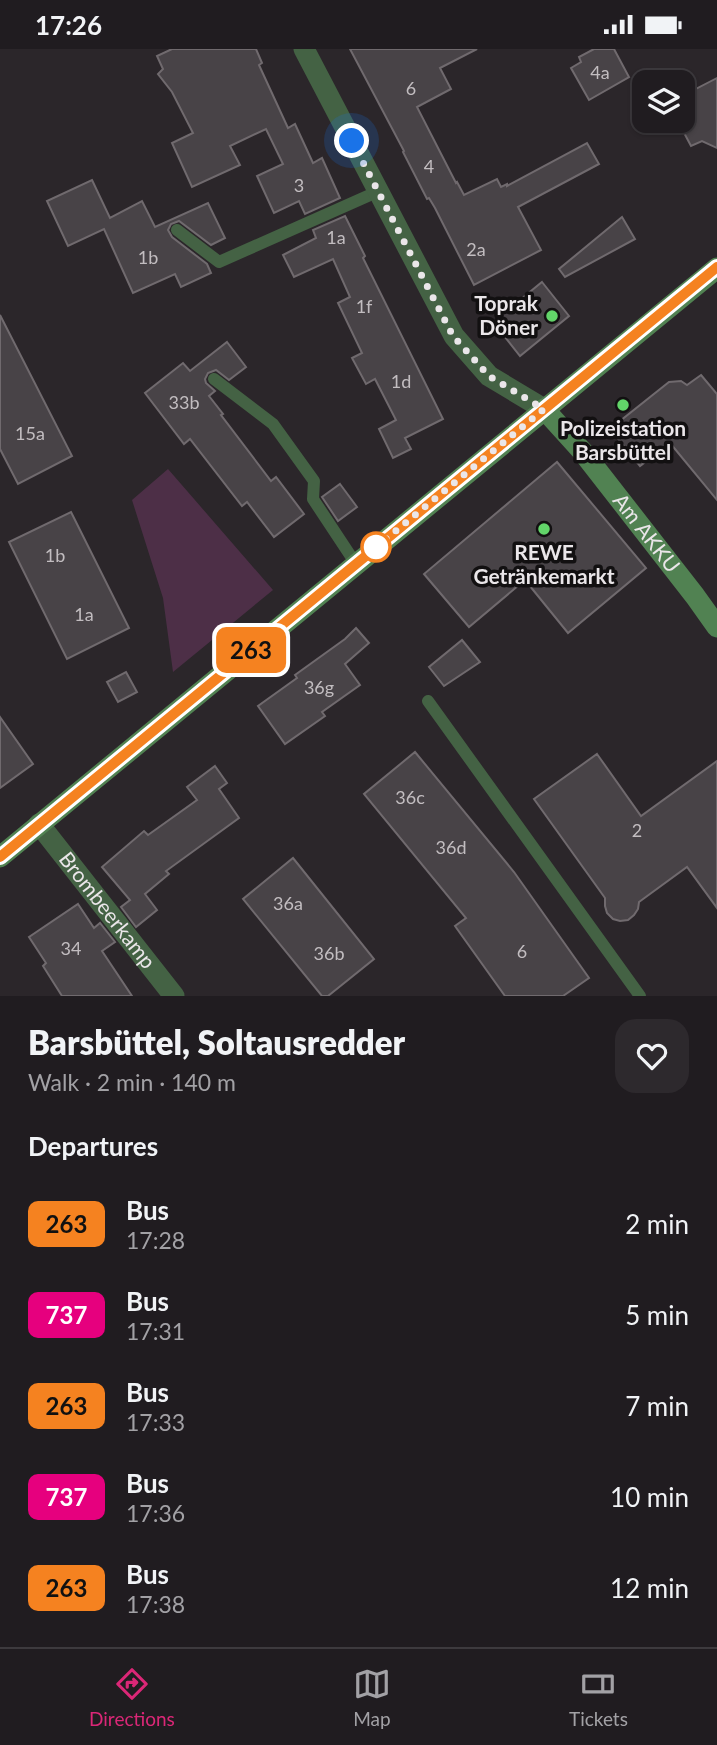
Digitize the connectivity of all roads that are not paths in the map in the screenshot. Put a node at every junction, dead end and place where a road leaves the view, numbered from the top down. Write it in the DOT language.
graph roads {
  1 [pos="304,49"];
  2 [pos="379,191"];
  3 [pos="177,230"];
  4 [pos="717,268"];
  5 [pos="214,379"];
  6 [pos="544,409"];
  7 [pos="356,564"];
  8 [pos="717,627"];
  9 [pos="428,701"];
  10 [pos="39,824"];
  11 [pos="0,857"];
  12 [pos="174,996"];
  13 [pos="640,996"];
  1 -- 2 [label="street"];
  2 -- 3 [label="lane"];
  2 -- 6 [label="street"];
  4 -- 6 [label="street"];
  5 -- 7 [label="lane"];
  6 -- 7 [label="street"];
  6 -- 8 [label="street, Am AKKU"];
  7 -- 10 [label="street"];
  9 -- 13 [label="lane"];
  10 -- 11 [label="street"];
  10 -- 12 [label="street, Brombeerkamp"];
}
